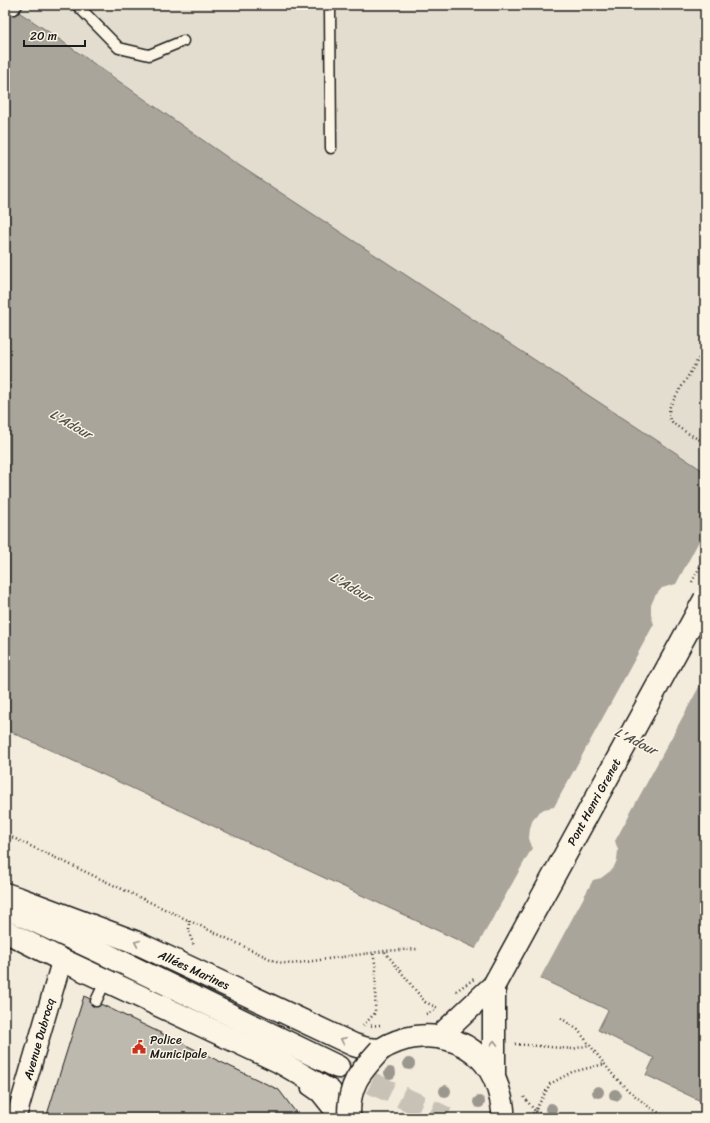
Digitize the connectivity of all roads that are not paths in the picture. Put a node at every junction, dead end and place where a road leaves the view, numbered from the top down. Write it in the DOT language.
graph roads {
  1 [pos="77,5"];
  2 [pos="330,5"];
  3 [pos="183,41"];
  4 [pos="331,148"];
  5 [pos="705,599"];
  6 [pos="5,894"];
  7 [pos="5,907"];
  8 [pos="5,924"];
  9 [pos="5,931"];
  10 [pos="105,954"];
  11 [pos="62,960"];
  12 [pos="105,980"];
  13 [pos="96,1001"];
  14 [pos="485,1006"];
  15 [pos="439,1036"];
  16 [pos="380,1050"];
  17 [pos="338,1067"];
  18 [pos="494,1075"];
  19 [pos="514,1114"];
  20 [pos="16,1118"];
  21 [pos="333,1118"];
  22 [pos="346,1118"];
  23 [pos="349,1118"];
  1 -- 3 [label="lane"];
  2 -- 4 [label="lane"];
  5 -- 14 [label="main road, Pont Henri Grenet, bridge"];
  16 -- 6 [label="main road, Allées Marines, one-way"];
  7 -- 10 [label="main road, Allées Marines"];
  8 -- 10 [label="main road, Allées Marines"];
  9 -- 11 [label="main road"];
  10 -- 17 [label="main road, Allées Marines"];
  11 -- 12 [label="main road"];
  11 -- 20 [label="street, Avenue Dubrocq"];
  12 -- 13 [label="lane"];
  12 -- 21 [label="lane"];
  12 -- 22 [label="main road"];
  14 -- 15 [label="main road, Pont Henri Grenet"];
  18 -- 14 [label="main road, one-way"];
  15 -- 16 [label="main road"];
  15 -- 18 [label="main road"];
  16 -- 23 [label="main road, bridge"];
  18 -- 19 [label="main road"];
}
